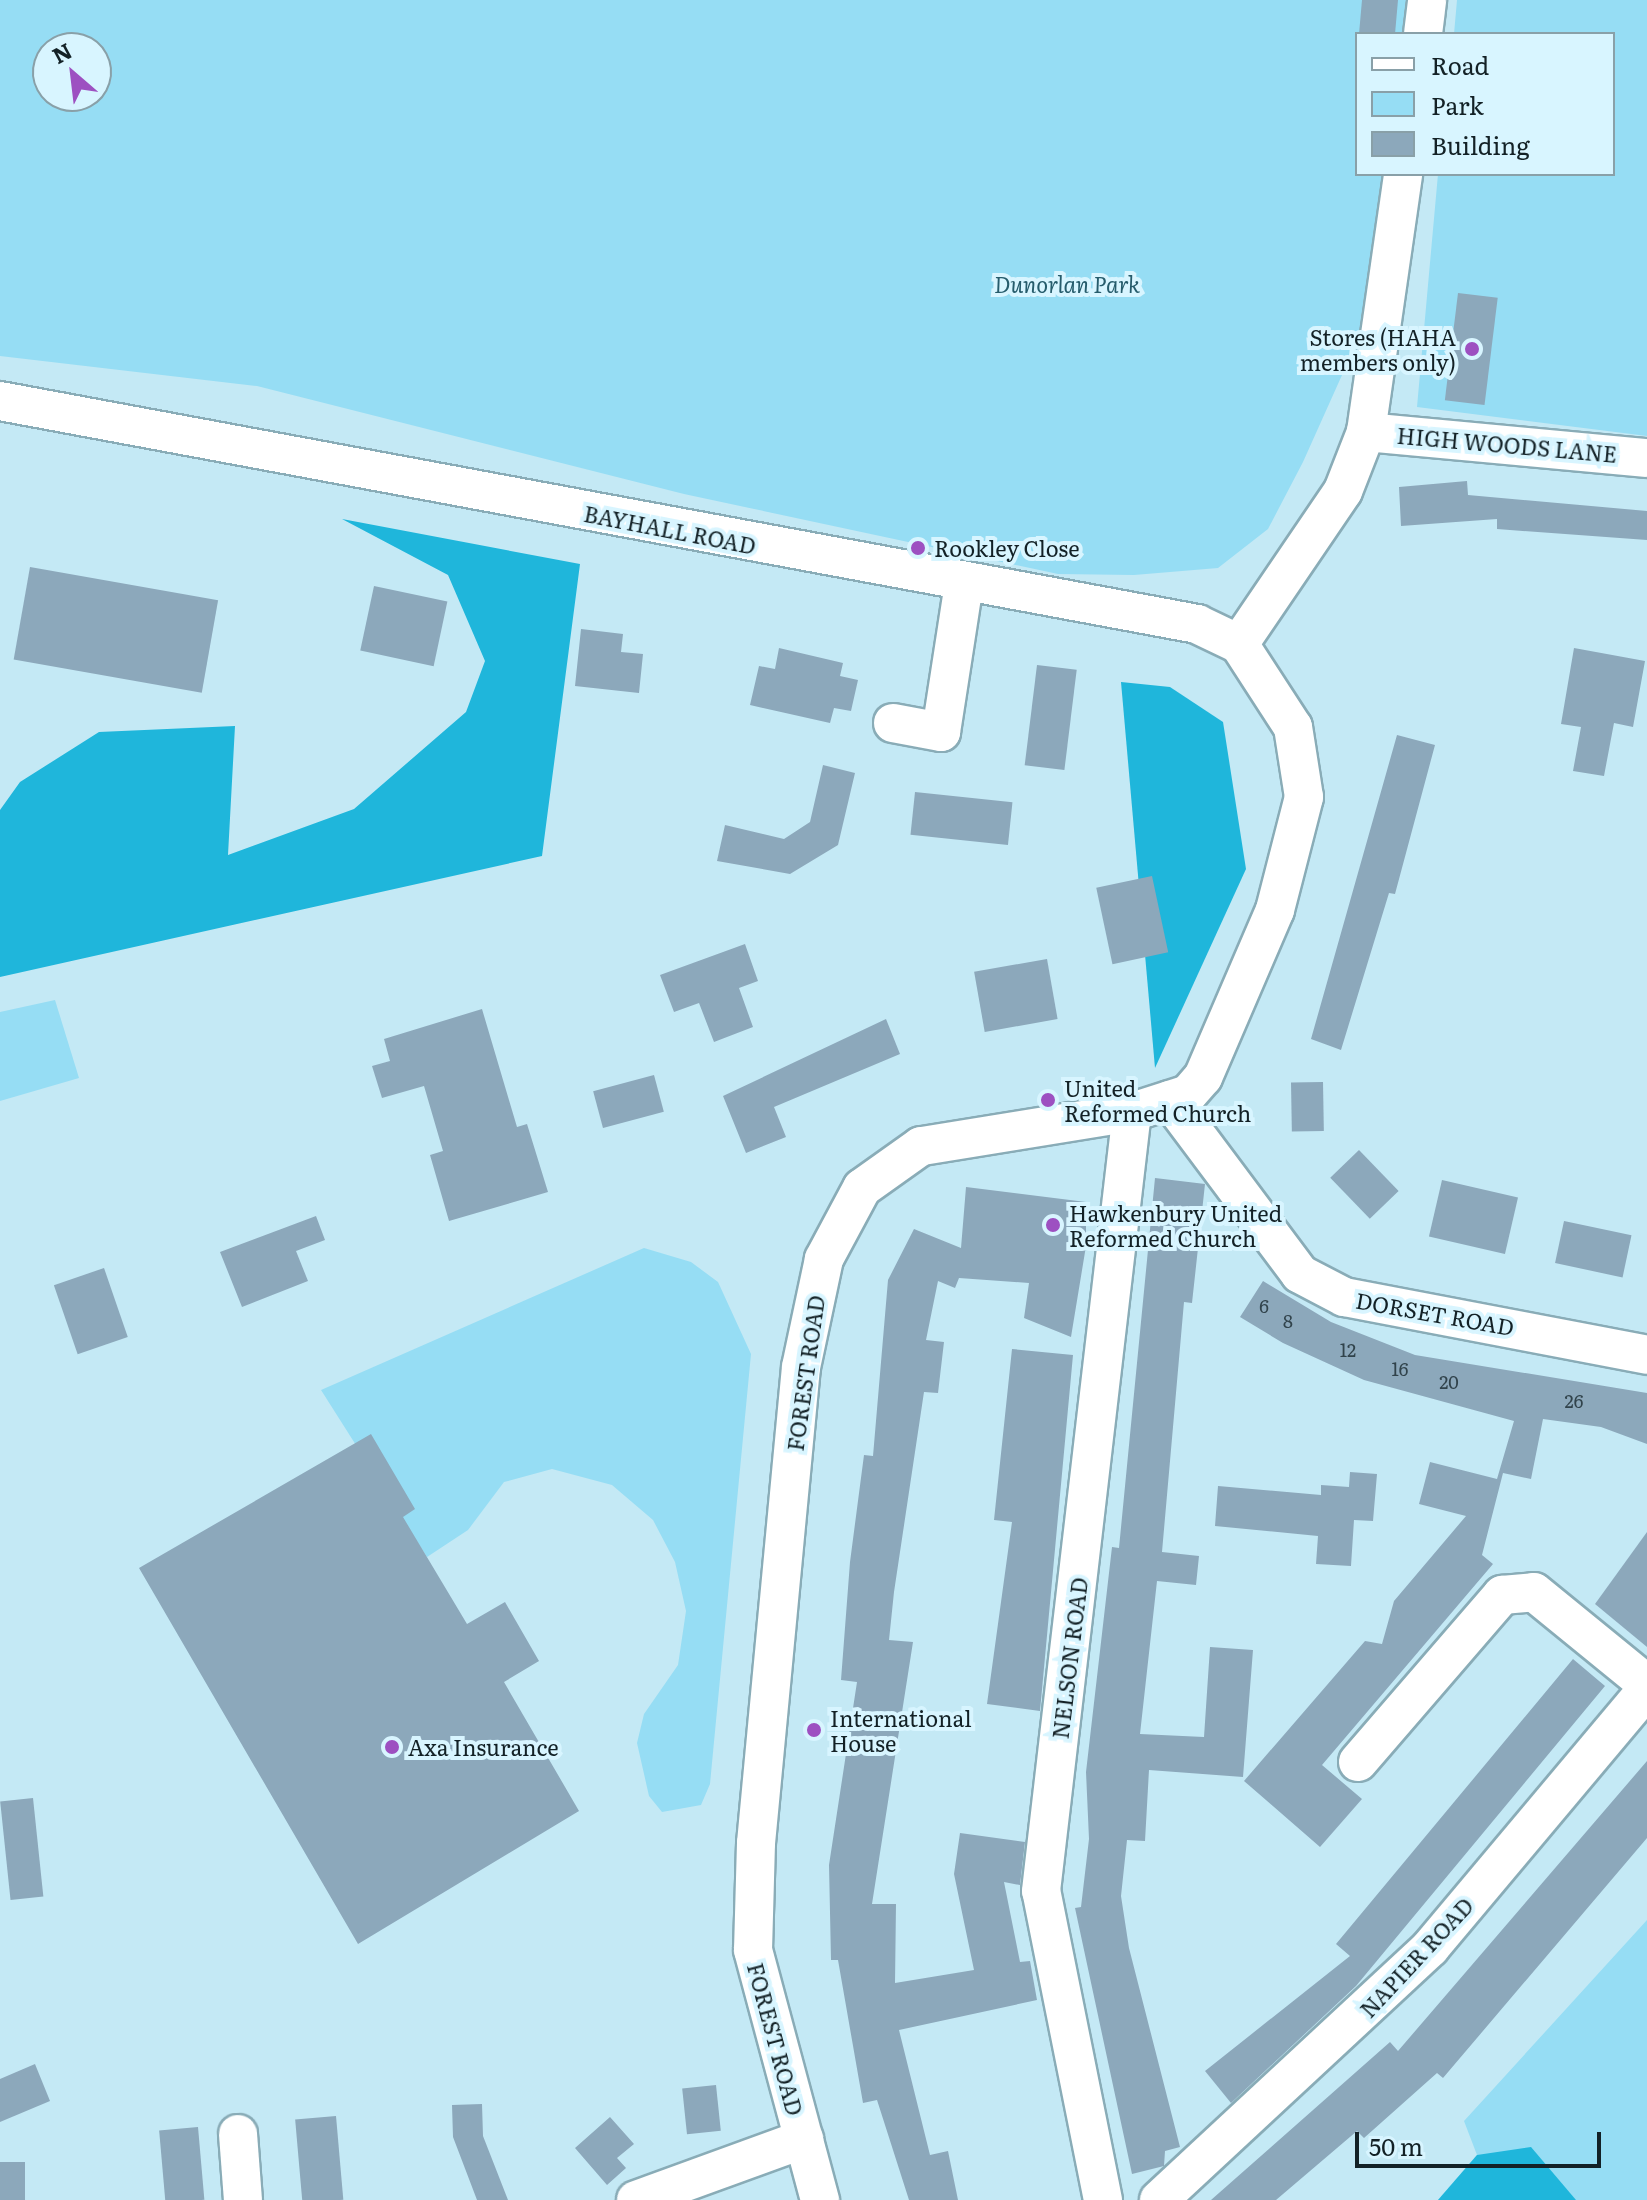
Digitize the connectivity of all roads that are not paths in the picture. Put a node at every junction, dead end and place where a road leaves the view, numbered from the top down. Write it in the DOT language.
graph roads {
  1 [pos="1427,0"];
  2 [pos="1423,32"];
  3 [pos="1403,176"];
  4 [pos="0,401"];
  5 [pos="1366,432"];
  6 [pos="1647,458"];
  7 [pos="964,583"];
  8 [pos="1239,644"];
  9 [pos="893,723"];
  10 [pos="1170,1100"];
  11 [pos="1132,1112"];
  12 [pos="1647,1355"];
  13 [pos="1647,1686"];
  14 [pos="1358,1762"];
  15 [pos="238,2134"];
  16 [pos="804,2139"];
  17 [pos="243,2200"];
  18 [pos="636,2200"];
  19 [pos="820,2200"];
  20 [pos="1103,2200"];
  21 [pos="1159,2200"];
  1 -- 2 [label="street"];
  3 -- 5 [label="street"];
  4 -- 7 [label="street, BAYHALL ROAD"];
  5 -- 6 [label="street, HIGH WOODS LANE"];
  5 -- 8 [label="street"];
  7 -- 8 [label="street, BAYHALL ROAD"];
  7 -- 9 [label="street"];
  8 -- 10 [label="street, FOREST ROAD"];
  10 -- 11 [label="street, FOREST ROAD"];
  10 -- 12 [label="street, DORSET ROAD"];
  11 -- 16 [label="street, FOREST ROAD"];
  11 -- 20 [label="street, NELSON ROAD"];
  13 -- 14 [label="street"];
  13 -- 21 [label="street, NAPIER ROAD"];
  15 -- 17 [label="street"];
  16 -- 18 [label="street"];
  16 -- 19 [label="street, FOREST ROAD"];
}
